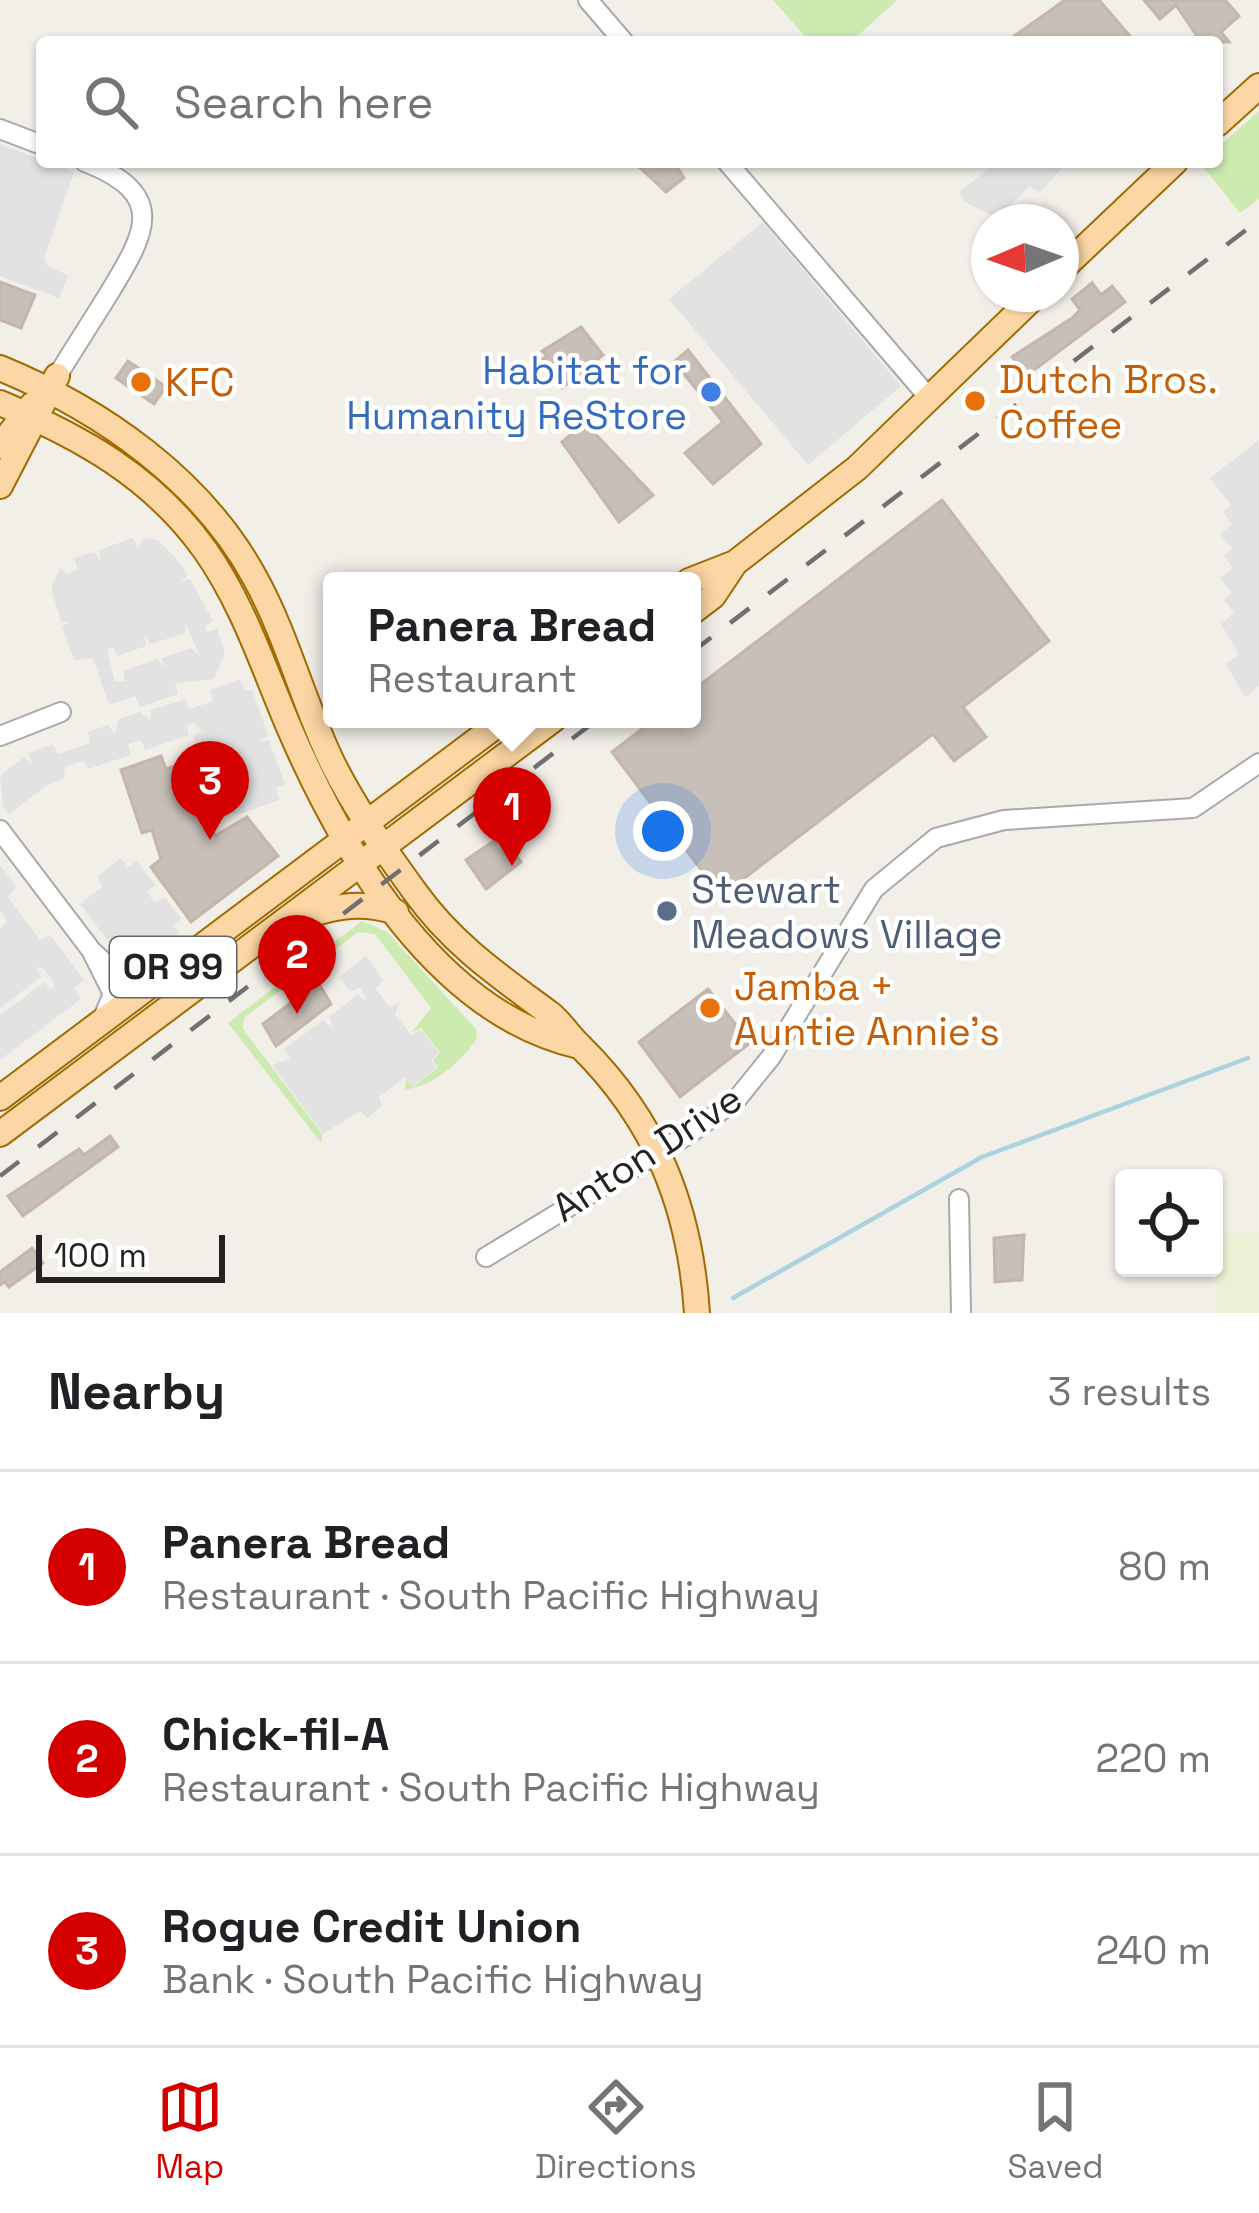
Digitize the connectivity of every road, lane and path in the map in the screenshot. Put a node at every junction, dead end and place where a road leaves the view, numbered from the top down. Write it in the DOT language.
graph roads {
  1 [pos="588,0"];
  2 [pos="619,36"];
  3 [pos="1259,86"];
  4 [pos="1223,119"];
  5 [pos="0,129"];
  6 [pos="36,144"];
  7 [pos="96,168"];
  8 [pos="732,168"];
  9 [pos="1169,168"];
  10 [pos="1079,253"];
  11 [pos="1019,312"];
  12 [pos="0,368"];
  13 [pos="50,386"];
  14 [pos="931,400"];
  15 [pos="0,403"];
  16 [pos="31,416"];
  17 [pos="0,446"];
  18 [pos="0,486"];
  19 [pos="735,563"];
  20 [pos="701,576"];
  21 [pos="701,605"];
  22 [pos="61,712"];
  23 [pos="493,728"];
  24 [pos="542,728"];
  25 [pos="0,736"];
  26 [pos="1259,763"];
  27 [pos="367,819"];
  28 [pos="0,830"];
  29 [pos="346,837"];
  30 [pos="384,846"];
  31 [pos="362,860"];
  32 [pos="396,912"];
  33 [pos="275,926"];
  34 [pos="91,950"];
  35 [pos="156,980"];
  36 [pos="101,1022"];
  37 [pos="579,1046"];
  38 [pos="0,1098"];
  39 [pos="0,1134"];
  40 [pos="659,1150"];
  41 [pos="958,1199"];
  42 [pos="486,1257"];
  43 [pos="697,1313"];
  44 [pos="961,1313"];
  1 -- 2 [label="street"];
  3 -- 4 [label="main road"];
  5 -- 6 [label="street"];
  7 -- 13 [label="street"];
  8 -- 14 [label="street"];
  9 -- 10 [label="main road"];
  11 -- 14 [label="main road"];
  12 -- 13 [label="main road"];
  13 -- 16 [label="main road"];
  13 -- 27 [label="main road"];
  14 -- 19 [label="main road"];
  15 -- 16 [label="main road"];
  16 -- 17 [label="main road"];
  16 -- 18 [label="main road"];
  16 -- 29 [label="main road"];
  19 -- 20 [label="main road"];
  19 -- 21 [label="main road"];
  22 -- 25 [label="street"];
  23 -- 27 [label="main road, OR 99"];
  24 -- 30 [label="main road, OR 99"];
  26 -- 40 [label="street, Anton Drive"];
  27 -- 29 [label="main road, OR 99"];
  27 -- 30 [label="main road"];
  28 -- 34 [label="street"];
  29 -- 31 [label="main road"];
  29 -- 35 [label="main road, OR 99"];
  30 -- 31 [label="main road, OR 99"];
  30 -- 37 [label="main road"];
  31 -- 32 [label="main road"];
  31 -- 33 [label="main road, OR 99"];
  32 -- 33 [label="main road"];
  32 -- 37 [label="main road"];
  33 -- 39 [label="main road, OR 99"];
  34 -- 35 [label="street"];
  34 -- 36 [label="street"];
  35 -- 36 [label="main road, OR 99"];
  36 -- 38 [label="main road, OR 99"];
  37 -- 40 [label="main road"];
  40 -- 42 [label="street, Anton Drive"];
  40 -- 43 [label="main road"];
  41 -- 44 [label="street"];
}
